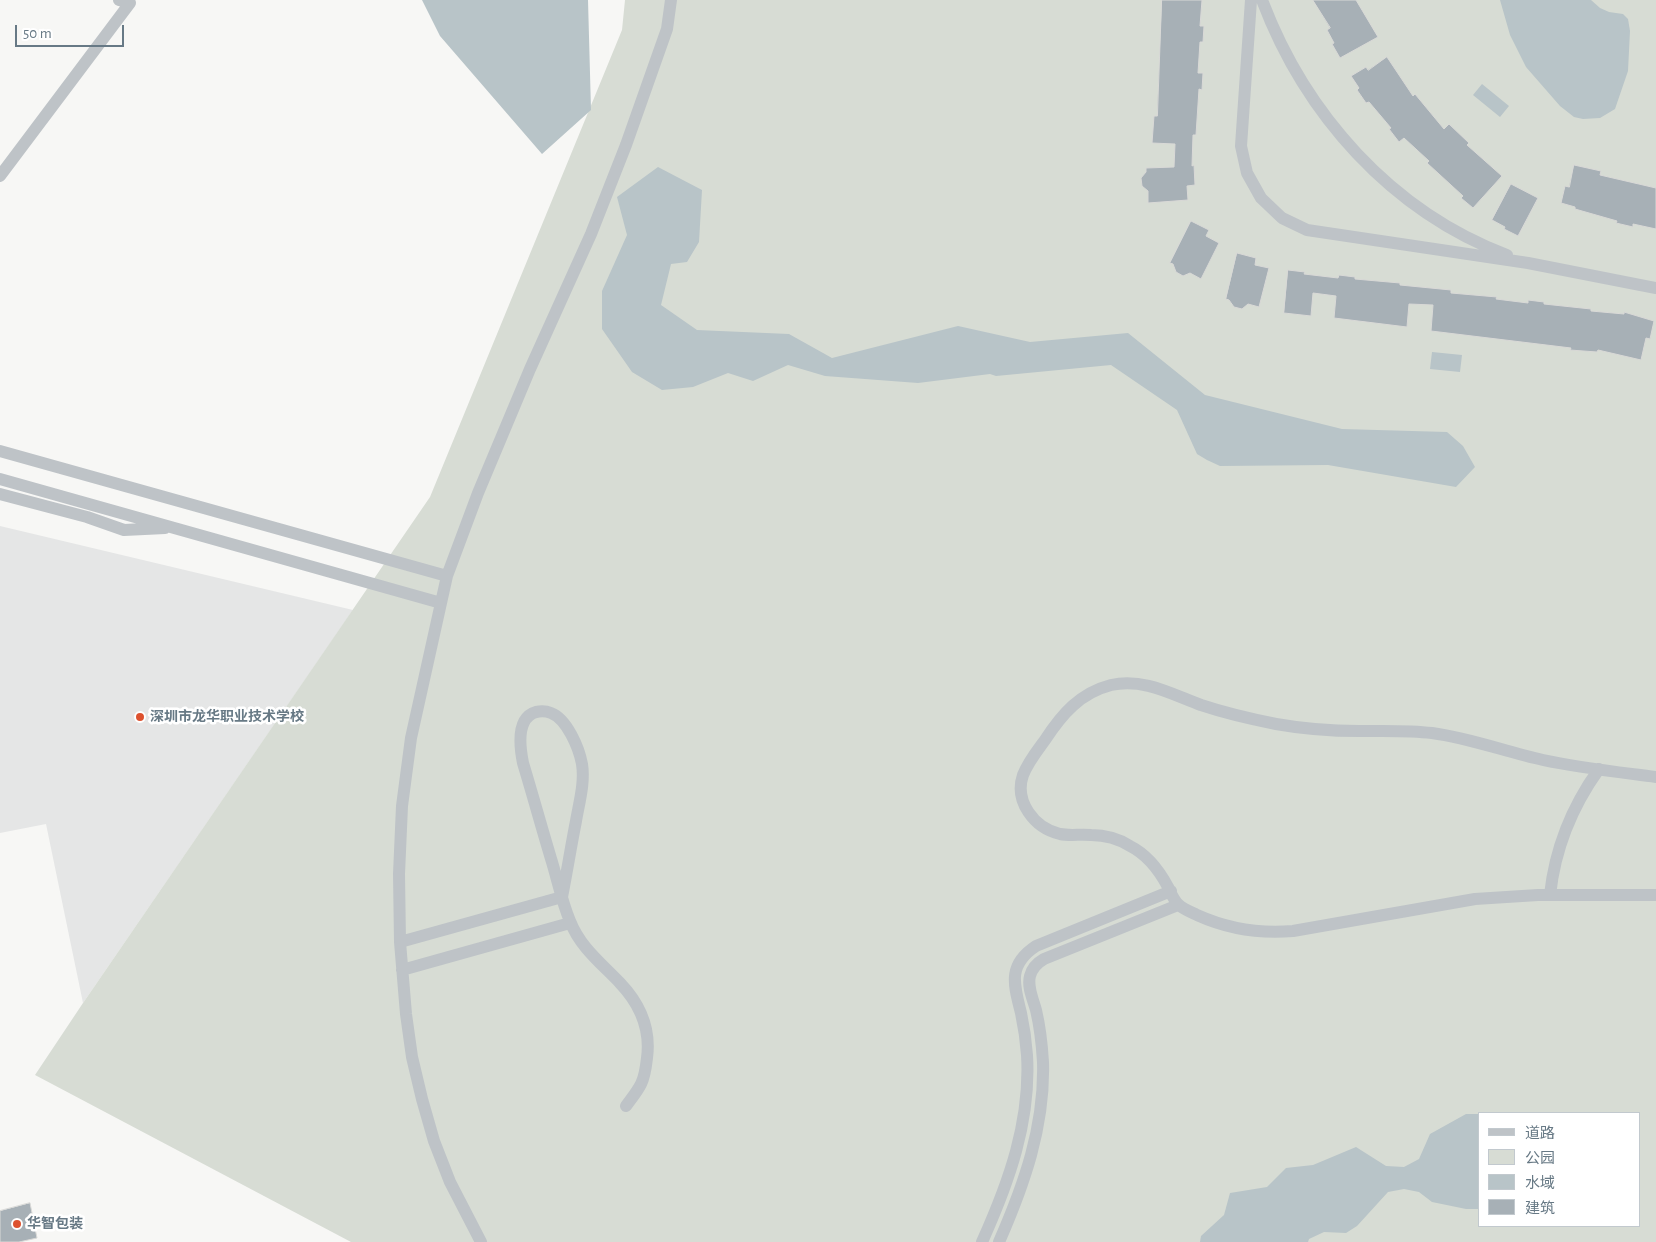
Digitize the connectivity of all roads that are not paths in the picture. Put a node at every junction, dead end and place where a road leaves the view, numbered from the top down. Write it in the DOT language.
graph roads {
  1 [pos="119,0"];
  2 [pos="671,0"];
  3 [pos="1251,0"];
  4 [pos="1262,0"];
  5 [pos="0,176"];
  6 [pos="1528,263"];
  7 [pos="1656,288"];
  8 [pos="0,451"];
  9 [pos="0,479"];
  10 [pos="0,494"];
  11 [pos="174,527"];
  12 [pos="447,576"];
  13 [pos="441,603"];
  14 [pos="1600,769"];
  15 [pos="1656,777"];
  16 [pos="1170,891"];
  17 [pos="1550,895"];
  18 [pos="1656,896"];
  19 [pos="562,897"];
  20 [pos="1178,905"];
  21 [pos="570,922"];
  22 [pos="400,942"];
  23 [pos="402,970"];
  24 [pos="626,1106"];
  25 [pos="481,1242"];
  26 [pos="982,1242"];
  27 [pos="998,1242"];
  1 -- 5 [label="street"];
  2 -- 12 [label="street"];
  3 -- 6 [label="street"];
  4 -- 6 [label="street"];
  6 -- 7 [label="street"];
  8 -- 12 [label="street"];
  9 -- 11 [label="street"];
  10 -- 11 [label="street"];
  11 -- 13 [label="street"];
  12 -- 13 [label="street"];
  13 -- 22 [label="street"];
  14 -- 15 [label="street"];
  14 -- 16 [label="street"];
  14 -- 17 [label="street"];
  16 -- 20 [label="street"];
  16 -- 26 [label="street"];
  17 -- 18 [label="street"];
  17 -- 20 [label="street"];
  19 -- 19 [label="street"];
  19 -- 21 [label="street"];
  19 -- 22 [label="street"];
  20 -- 27 [label="street"];
  21 -- 23 [label="street"];
  21 -- 24 [label="street"];
  22 -- 23 [label="street"];
  23 -- 25 [label="street"];
}
